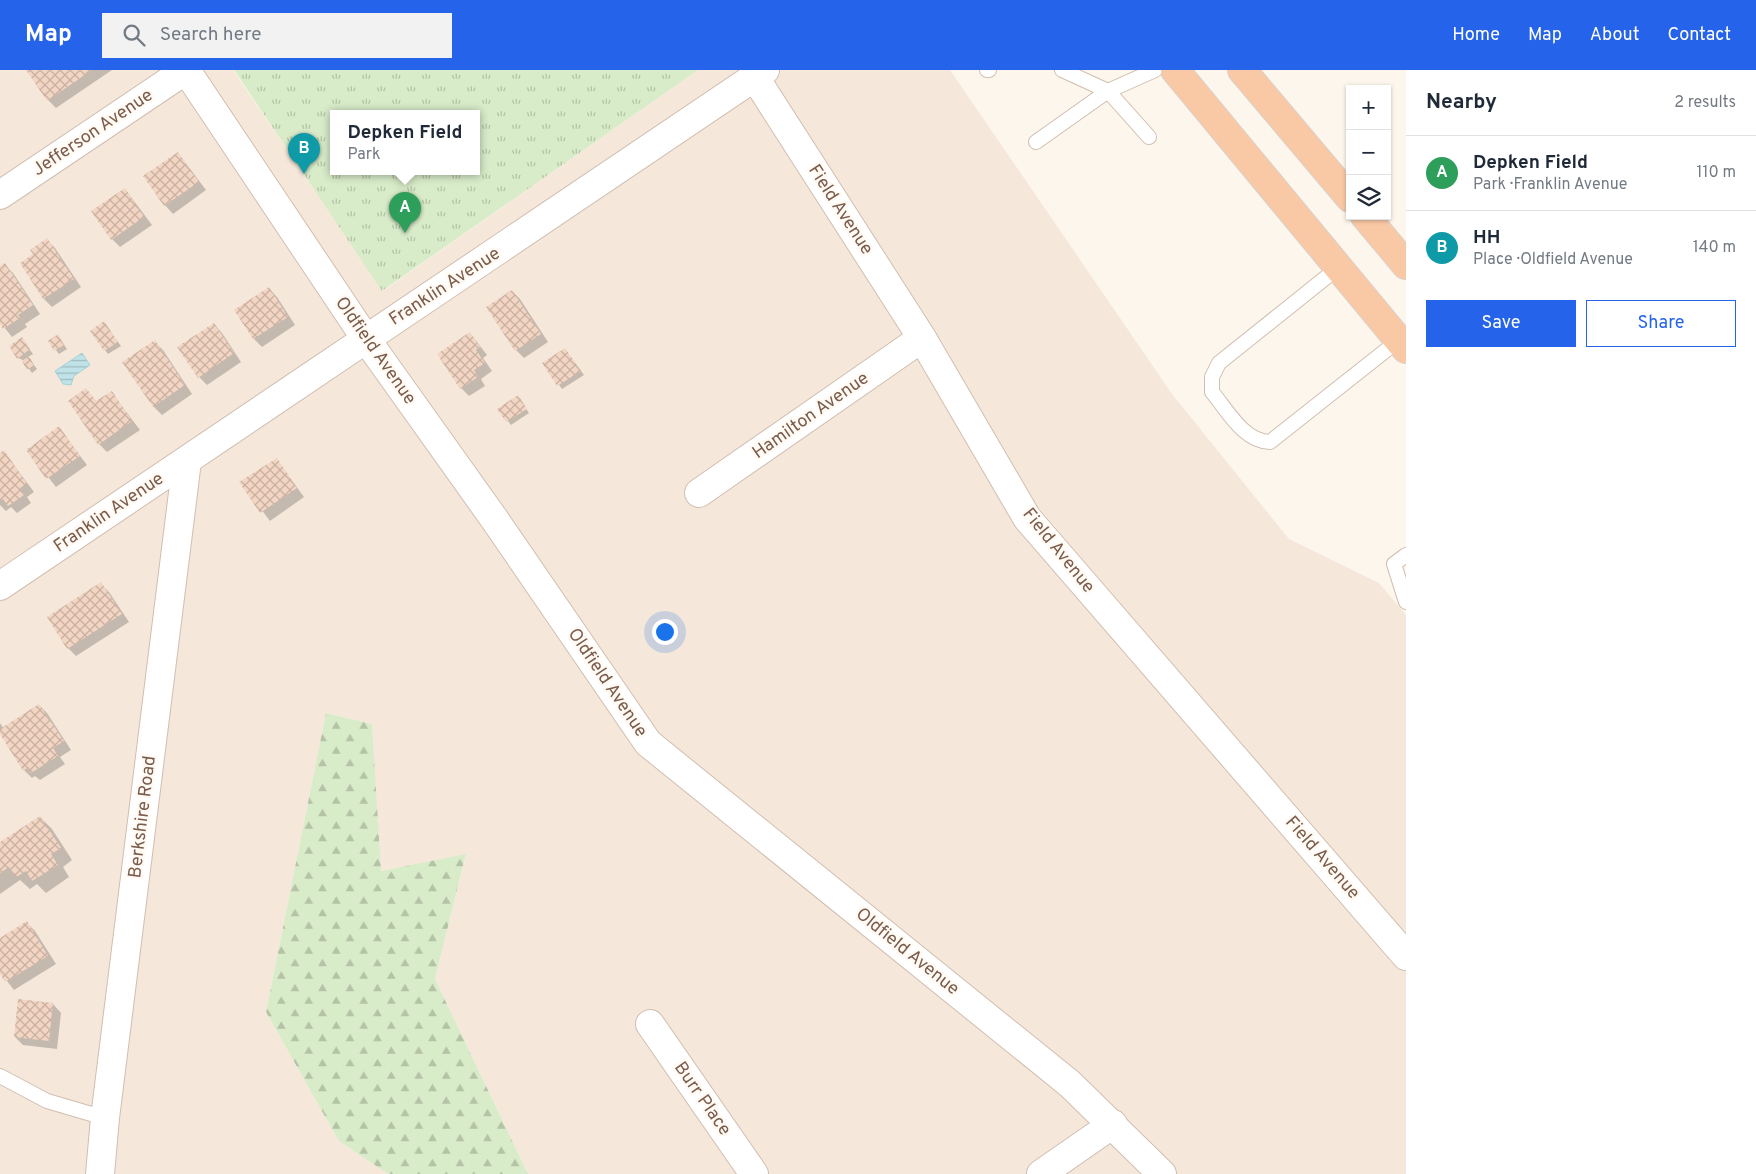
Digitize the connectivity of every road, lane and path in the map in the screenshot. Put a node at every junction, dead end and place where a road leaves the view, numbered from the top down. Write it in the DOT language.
graph roads {
  1 [pos="186,70"];
  2 [pos="1062,70"];
  3 [pos="1155,70"];
  4 [pos="1175,70"];
  5 [pos="1242,70"];
  6 [pos="760,73"];
  7 [pos="1108,91"];
  8 [pos="1149,137"];
  9 [pos="1036,142"];
  10 [pos="1346,193"];
  11 [pos="0,195"];
  12 [pos="1368,220"];
  13 [pos="1406,265"];
  14 [pos="1339,267"];
  15 [pos="922,338"];
  16 [pos="366,339"];
  17 [pos="1402,344"];
  18 [pos="187,460"];
  19 [pos="699,493"];
  20 [pos="1406,555"];
  21 [pos="0,586"];
  22 [pos="1406,602"];
  23 [pos="1406,956"];
  24 [pos="650,1024"];
  25 [pos="0,1076"];
  26 [pos="105,1118"];
  27 [pos="1113,1124"];
  28 [pos="100,1174"];
  29 [pos="754,1174"];
  30 [pos="1041,1174"];
  31 [pos="1162,1174"];
  1 -- 11 [label="street, Jefferson Avenue"];
  1 -- 16 [label="street, Oldfield Avenue"];
  2 -- 7 [label="lane"];
  3 -- 7 [label="lane"];
  4 -- 14 [label="highway"];
  5 -- 10 [label="highway"];
  6 -- 15 [label="street, Field Avenue"];
  6 -- 16 [label="street, Franklin Avenue"];
  7 -- 8 [label="lane"];
  7 -- 9 [label="lane"];
  12 -- 13 [label="highway"];
  14 -- 17 [label="highway"];
  14 -- 17 [label="lane"];
  15 -- 19 [label="street, Hamilton Avenue"];
  15 -- 23 [label="street, Field Avenue"];
  16 -- 18 [label="street, Franklin Avenue"];
  16 -- 27 [label="street, Oldfield Avenue"];
  18 -- 21 [label="street, Franklin Avenue"];
  18 -- 26 [label="street, Berkshire Road"];
  20 -- 22 [label="lane"];
  24 -- 29 [label="street, Burr Place"];
  25 -- 26 [label="lane"];
  26 -- 28 [label="street, Berkshire Road"];
  27 -- 30 [label="street"];
  27 -- 31 [label="street, Oldfield Avenue"];
}
